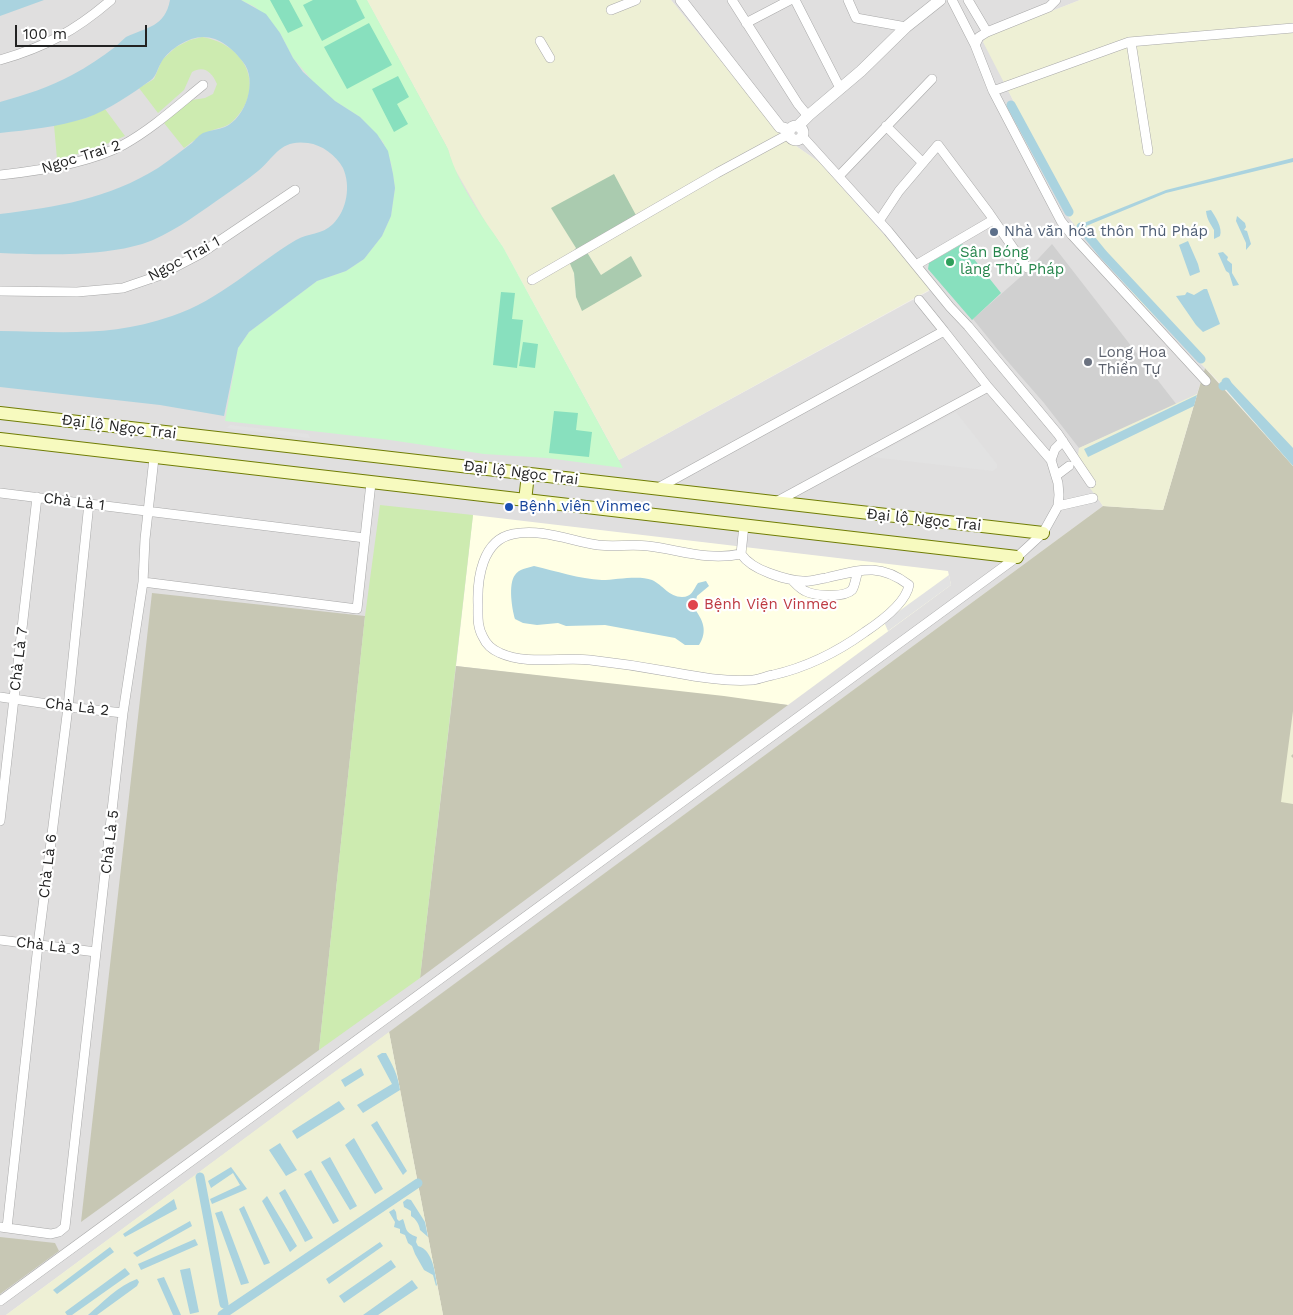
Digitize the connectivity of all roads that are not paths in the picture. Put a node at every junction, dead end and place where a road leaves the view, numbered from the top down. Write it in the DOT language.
graph roads {
  1 [pos="111,0"];
  2 [pos="636,0"];
  3 [pos="681,0"];
  4 [pos="732,0"];
  5 [pos="790,0"];
  6 [pos="795,0"];
  7 [pos="848,0"];
  8 [pos="940,0"];
  9 [pos="952,0"];
  10 [pos="968,0"];
  11 [pos="1056,0"];
  12 [pos="612,10"];
  13 [pos="746,23"];
  14 [pos="906,27"];
  15 [pos="1293,28"];
  16 [pos="987,32"];
  17 [pos="540,41"];
  18 [pos="1131,42"];
  19 [pos="975,45"];
  20 [pos="550,58"];
  21 [pos="0,60"];
  22 [pos="932,79"];
  23 [pos="203,85"];
  24 [pos="840,88"];
  25 [pos="993,91"];
  26 [pos="808,116"];
  27 [pos="886,126"];
  28 [pos="795,131"];
  29 [pos="1148,151"];
  30 [pos="922,163"];
  31 [pos="0,176"];
  32 [pos="839,176"];
  33 [pos="295,190"];
  34 [pos="879,220"];
  35 [pos="993,220"];
  36 [pos="916,265"];
  37 [pos="1027,268"];
  38 [pos="532,280"];
  39 [pos="0,291"];
  40 [pos="919,300"];
  41 [pos="944,331"];
  42 [pos="1206,381"];
  43 [pos="988,387"];
  44 [pos="0,413"];
  45 [pos="0,439"];
  46 [pos="1063,441"];
  47 [pos="154,458"];
  48 [pos="1051,460"];
  49 [pos="1069,466"];
  50 [pos="528,474"];
  51 [pos="1057,475"];
  52 [pos="371,483"];
  53 [pos="1091,483"];
  54 [pos="658,488"];
  55 [pos="0,493"];
  56 [pos="37,497"];
  57 [pos="1093,498"];
  58 [pos="525,501"];
  59 [pos="89,503"];
  60 [pos="774,503"];
  61 [pos="1058,506"];
  62 [pos="148,511"];
  63 [pos="744,526"];
  64 [pos="1043,533"];
  65 [pos="365,538"];
  66 [pos="741,554"];
  67 [pos="1017,557"];
  68 [pos="858,571"];
  69 [pos="792,580"];
  70 [pos="143,582"];
  71 [pos="0,697"];
  72 [pos="14,699"];
  73 [pos="68,707"];
  74 [pos="124,713"];
  75 [pos="0,821"];
  76 [pos="0,940"];
  77 [pos="38,945"];
  78 [pos="96,952"];
  79 [pos="3,1228"];
  80 [pos="0,1301"];
  1 -- 21 [label="street"];
  2 -- 12 [label="street"];
  3 -- 28 [label="street"];
  4 -- 13 [label="street"];
  5 -- 13 [label="street"];
  6 -- 24 [label="street"];
  7 -- 14 [label="street"];
  8 -- 14 [label="street"];
  9 -- 19 [label="street"];
  10 -- 16 [label="street"];
  11 -- 16 [label="street"];
  13 -- 26 [label="street"];
  14 -- 24 [label="street"];
  15 -- 18 [label="street"];
  16 -- 19 [label="street"];
  17 -- 20 [label="street"];
  18 -- 25 [label="street"];
  18 -- 29 [label="street"];
  19 -- 25 [label="street"];
  22 -- 27 [label="street"];
  23 -- 31 [label="street, Ngọc Trai 2"];
  24 -- 26 [label="street"];
  25 -- 42 [label="street"];
  26 -- 28 [label="street"];
  27 -- 30 [label="street"];
  27 -- 32 [label="street"];
  28 -- 32 [label="street"];
  28 -- 38 [label="street"];
  30 -- 34 [label="street"];
  30 -- 35 [label="street"];
  32 -- 34 [label="street"];
  33 -- 39 [label="street, Ngọc Trai 1"];
  34 -- 36 [label="street"];
  35 -- 36 [label="street"];
  35 -- 37 [label="street"];
  36 -- 46 [label="street"];
  40 -- 41 [label="street"];
  41 -- 43 [label="street"];
  41 -- 54 [label="street"];
  43 -- 48 [label="street"];
  43 -- 60 [label="street"];
  44 -- 50 [label="main road, Đại lộ Ngọc Trai"];
  45 -- 47 [label="main road, Đại lộ Ngọc Trai"];
  46 -- 48 [label="street"];
  46 -- 53 [label="street"];
  47 -- 52 [label="main road, Đại lộ Ngọc Trai"];
  47 -- 62 [label="street, Chà Là 5"];
  48 -- 51 [label="street"];
  49 -- 51 [label="street"];
  50 -- 54 [label="main road, Đại lộ Ngọc Trai"];
  50 -- 58 [label="main road"];
  51 -- 61 [label="street"];
  52 -- 58 [label="main road, Đại lộ Ngọc Trai"];
  52 -- 65 [label="street"];
  54 -- 60 [label="main road, Đại lộ Ngọc Trai"];
  55 -- 56 [label="street, Chà Là 1"];
  56 -- 59 [label="street, Chà Là 1"];
  56 -- 72 [label="street, Chà Là 7"];
  57 -- 61 [label="street"];
  58 -- 63 [label="main road, Đại lộ Ngọc Trai"];
  59 -- 62 [label="street, Chà Là 1"];
  59 -- 73 [label="street, Chà Là 6"];
  60 -- 64 [label="main road, Đại lộ Ngọc Trai"];
  61 -- 64 [label="street"];
  62 -- 65 [label="street, Chà Là 1"];
  62 -- 70 [label="street, Chà Là 5"];
  63 -- 66 [label="street"];
  63 -- 67 [label="main road, Đại lộ Ngọc Trai"];
  64 -- 67 [label="street"];
  65 -- 70 [label="street"];
  66 -- 68 [label="street"];
  66 -- 69 [label="street"];
  67 -- 80 [label="street"];
  68 -- 69 [label="street"];
  68 -- 69 [label="street"];
  70 -- 74 [label="street, Chà Là 5"];
  71 -- 72 [label="street, Chà Là 2"];
  72 -- 73 [label="street, Chà Là 2"];
  72 -- 75 [label="street, Chà Là 7"];
  73 -- 74 [label="street, Chà Là 2"];
  73 -- 77 [label="street, Chà Là 6"];
  74 -- 78 [label="street, Chà Là 5"];
  76 -- 77 [label="street, Chà Là 3"];
  77 -- 78 [label="street, Chà Là 3"];
  77 -- 79 [label="street, Chà Là 6"];
  78 -- 79 [label="street, Chà Là 5"];
}
